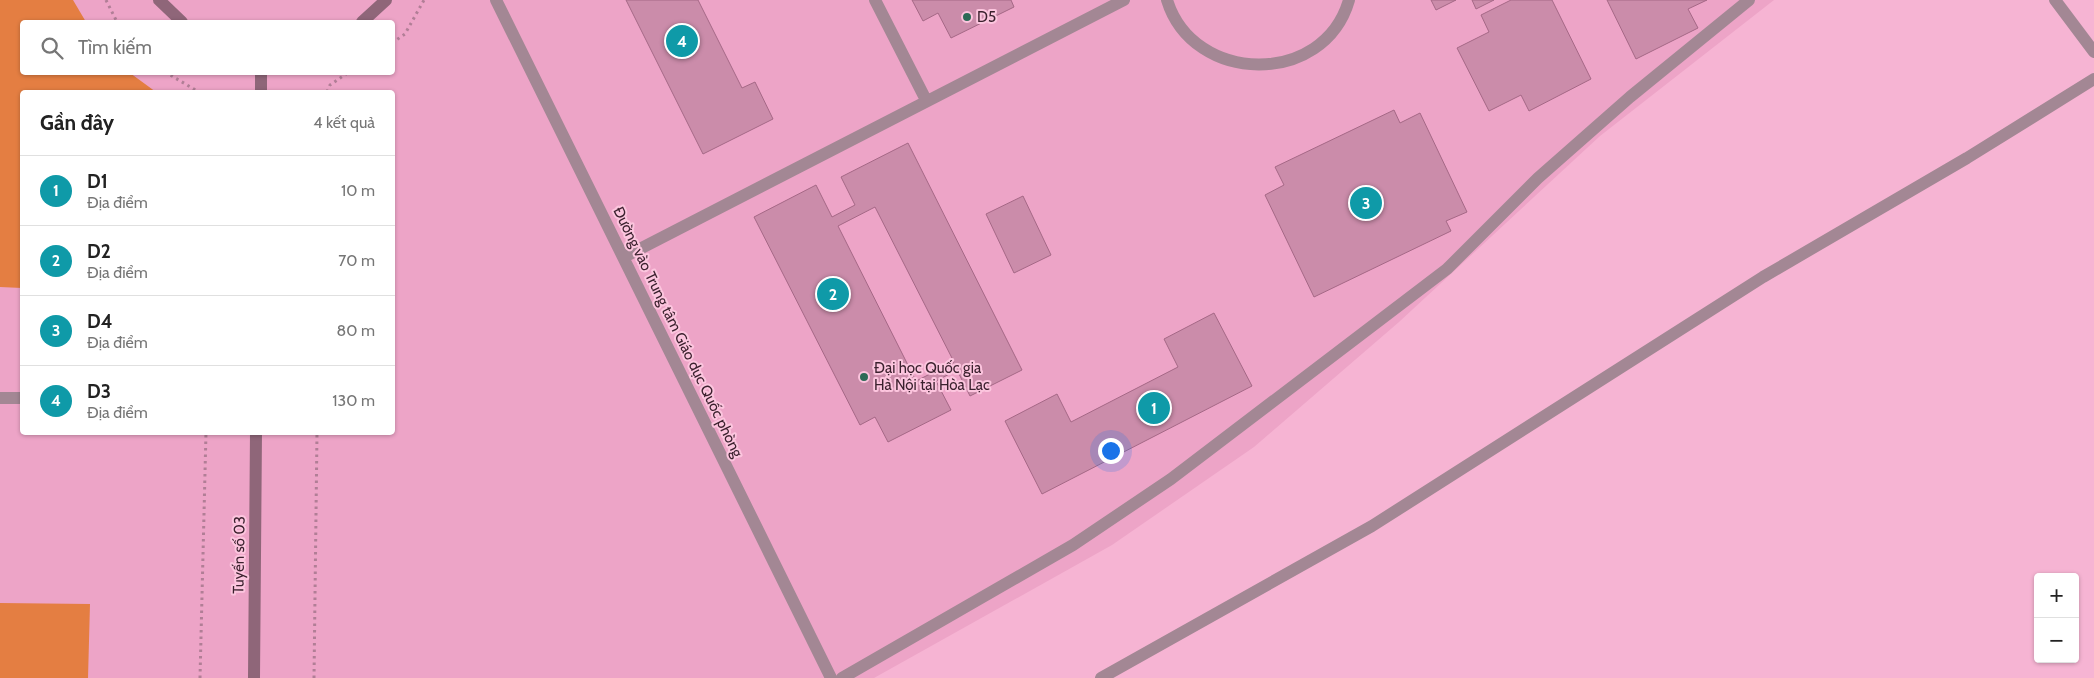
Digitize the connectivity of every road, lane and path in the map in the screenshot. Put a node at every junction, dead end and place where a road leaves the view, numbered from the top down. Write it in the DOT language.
graph roads {
  1 [pos="106,0"];
  2 [pos="159,0"];
  3 [pos="386,0"];
  4 [pos="424,0"];
  5 [pos="496,0"];
  6 [pos="875,0"];
  7 [pos="1124,0"];
  8 [pos="1167,0"];
  9 [pos="1349,0"];
  10 [pos="1749,0"];
  11 [pos="2055,0"];
  12 [pos="117,20"];
  13 [pos="180,20"];
  14 [pos="364,20"];
  15 [pos="395,41"];
  16 [pos="2094,52"];
  17 [pos="170,75"];
  18 [pos="261,75"];
  19 [pos="345,75"];
  20 [pos="2094,79"];
  21 [pos="195,90"];
  22 [pos="261,90"];
  23 [pos="328,90"];
  24 [pos="926,100"];
  25 [pos="624,257"];
  26 [pos="0,398"];
  27 [pos="20,398"];
  28 [pos="206,435"];
  29 [pos="256,435"];
  30 [pos="316,435"];
  31 [pos="200,678"];
  32 [pos="254,678"];
  33 [pos="314,678"];
  34 [pos="830,678"];
  35 [pos="842,678"];
  36 [pos="1101,678"];
  1 -- 12 [label="path"];
  2 -- 13 [label="street"];
  3 -- 14 [label="street"];
  4 -- 15 [label="path"];
  5 -- 25 [label="street, Đường vào Trung tâm Giáo dục Quốc phòng"];
  6 -- 24 [label="street"];
  7 -- 24 [label="street"];
  8 -- 9 [label="street"];
  10 -- 35 [label="street"];
  11 -- 16 [label="street"];
  17 -- 21 [label="path"];
  18 -- 22 [label="street"];
  19 -- 23 [label="path"];
  20 -- 36 [label="street"];
  24 -- 25 [label="street"];
  25 -- 34 [label="street, Đường vào Trung tâm Giáo dục Quốc phòng"];
  26 -- 27 [label="street"];
  28 -- 31 [label="path"];
  29 -- 32 [label="street, Tuyến số 03"];
  30 -- 33 [label="path"];
}
